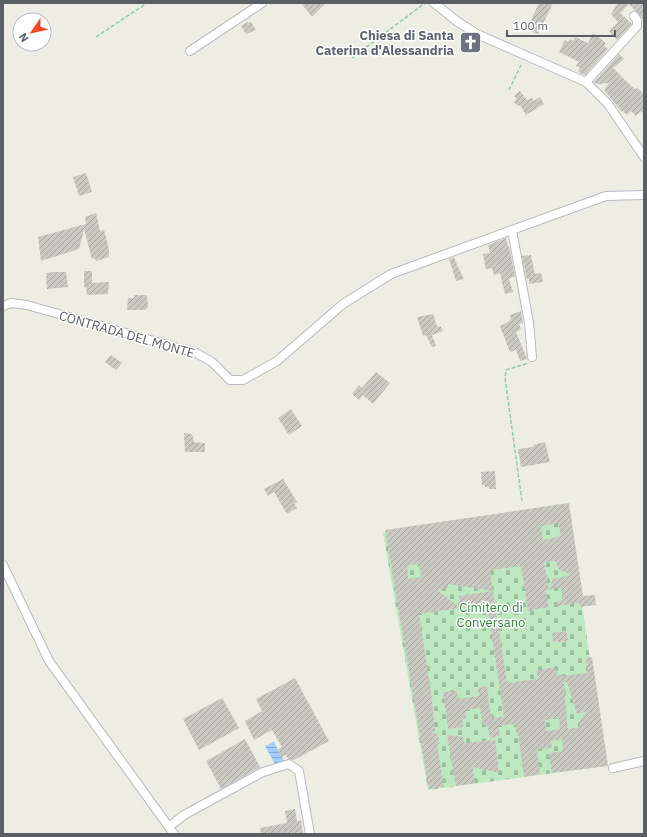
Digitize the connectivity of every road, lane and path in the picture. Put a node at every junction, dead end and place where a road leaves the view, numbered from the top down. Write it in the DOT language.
graph roads {
  1 [pos="147,3"];
  2 [pos="262,3"];
  3 [pos="425,3"];
  4 [pos="434,3"];
  5 [pos="634,16"];
  6 [pos="96,37"];
  7 [pos="190,51"];
  8 [pos="525,56"];
  9 [pos="352,58"];
  10 [pos="586,82"];
  11 [pos="509,90"];
  12 [pos="644,157"];
  13 [pos="644,195"];
  14 [pos="512,230"];
  15 [pos="3,306"];
  16 [pos="532,357"];
  17 [pos="522,501"];
  18 [pos="3,565"];
  19 [pos="644,761"];
  20 [pos="613,768"];
  21 [pos="170,826"];
  22 [pos="174,834"];
  23 [pos="310,834"];
  1 -- 6 [label="path"];
  2 -- 7 [label="street"];
  3 -- 9 [label="path"];
  4 -- 8 [label="street"];
  5 -- 10 [label="street"];
  8 -- 10 [label="street"];
  8 -- 11 [label="path"];
  10 -- 12 [label="street"];
  13 -- 14 [label="street"];
  14 -- 15 [label="street, CONTRADA DEL MONTE"];
  14 -- 16 [label="street"];
  16 -- 17 [label="path"];
  18 -- 21 [label="street"];
  19 -- 20 [label="street"];
  21 -- 22 [label="street"];
  21 -- 23 [label="street"];
}
